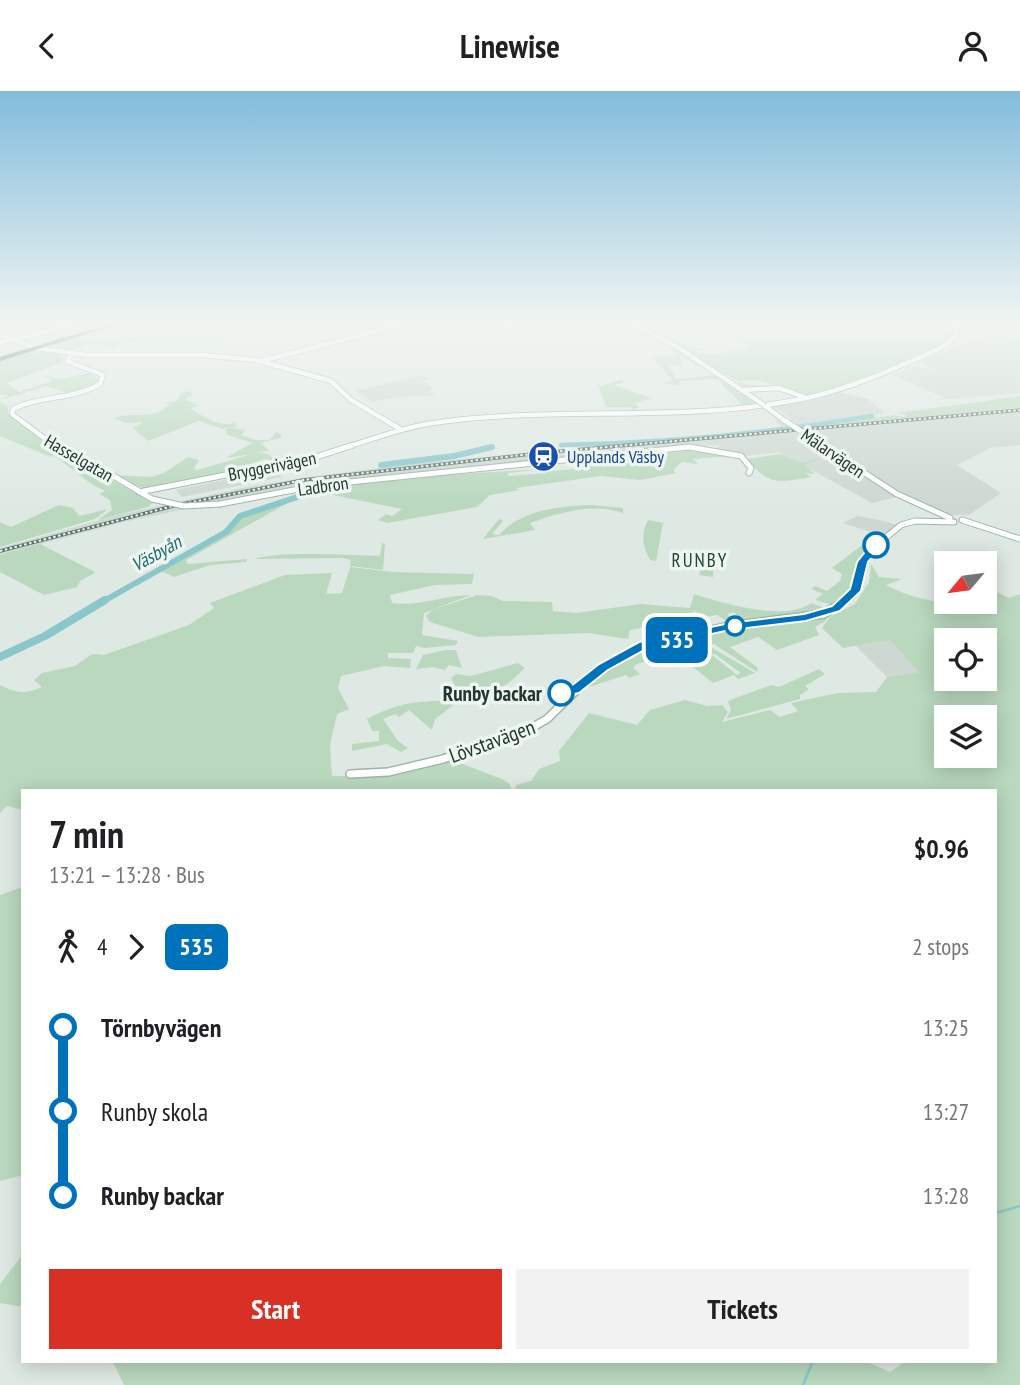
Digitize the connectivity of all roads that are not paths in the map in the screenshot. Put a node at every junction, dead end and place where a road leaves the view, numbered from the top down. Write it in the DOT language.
graph roads {
  1 [pos="97,385"];
  2 [pos="336,385"];
  3 [pos="735,385"];
  4 [pos="847,385"];
  5 [pos="742,390"];
  6 [pos="805,398"];
  7 [pos="402,430"];
  8 [pos="749,473"];
  9 [pos="139,492"];
  10 [pos="954,520"];
  11 [pos="1020,539"];
  12 [pos="350,775"];
  1 -- 9 [label="street, Hasselgatan"];
  2 -- 7 [label="street"];
  3 -- 5 [label="street, Mälarvägen"];
  4 -- 6 [label="street, Bryggerivägen"];
  5 -- 6 [label="street, Mälarvägen"];
  5 -- 10 [label="street, Mälarvägen, bridge"];
  6 -- 7 [label="street, Bryggerivägen"];
  7 -- 9 [label="street, Bryggerivägen"];
  8 -- 9 [label="street, Ladbron, bridge"];
  10 -- 11 [label="street, Mälarvägen"];
  10 -- 12 [label="street, Lövstavägen"];
}
